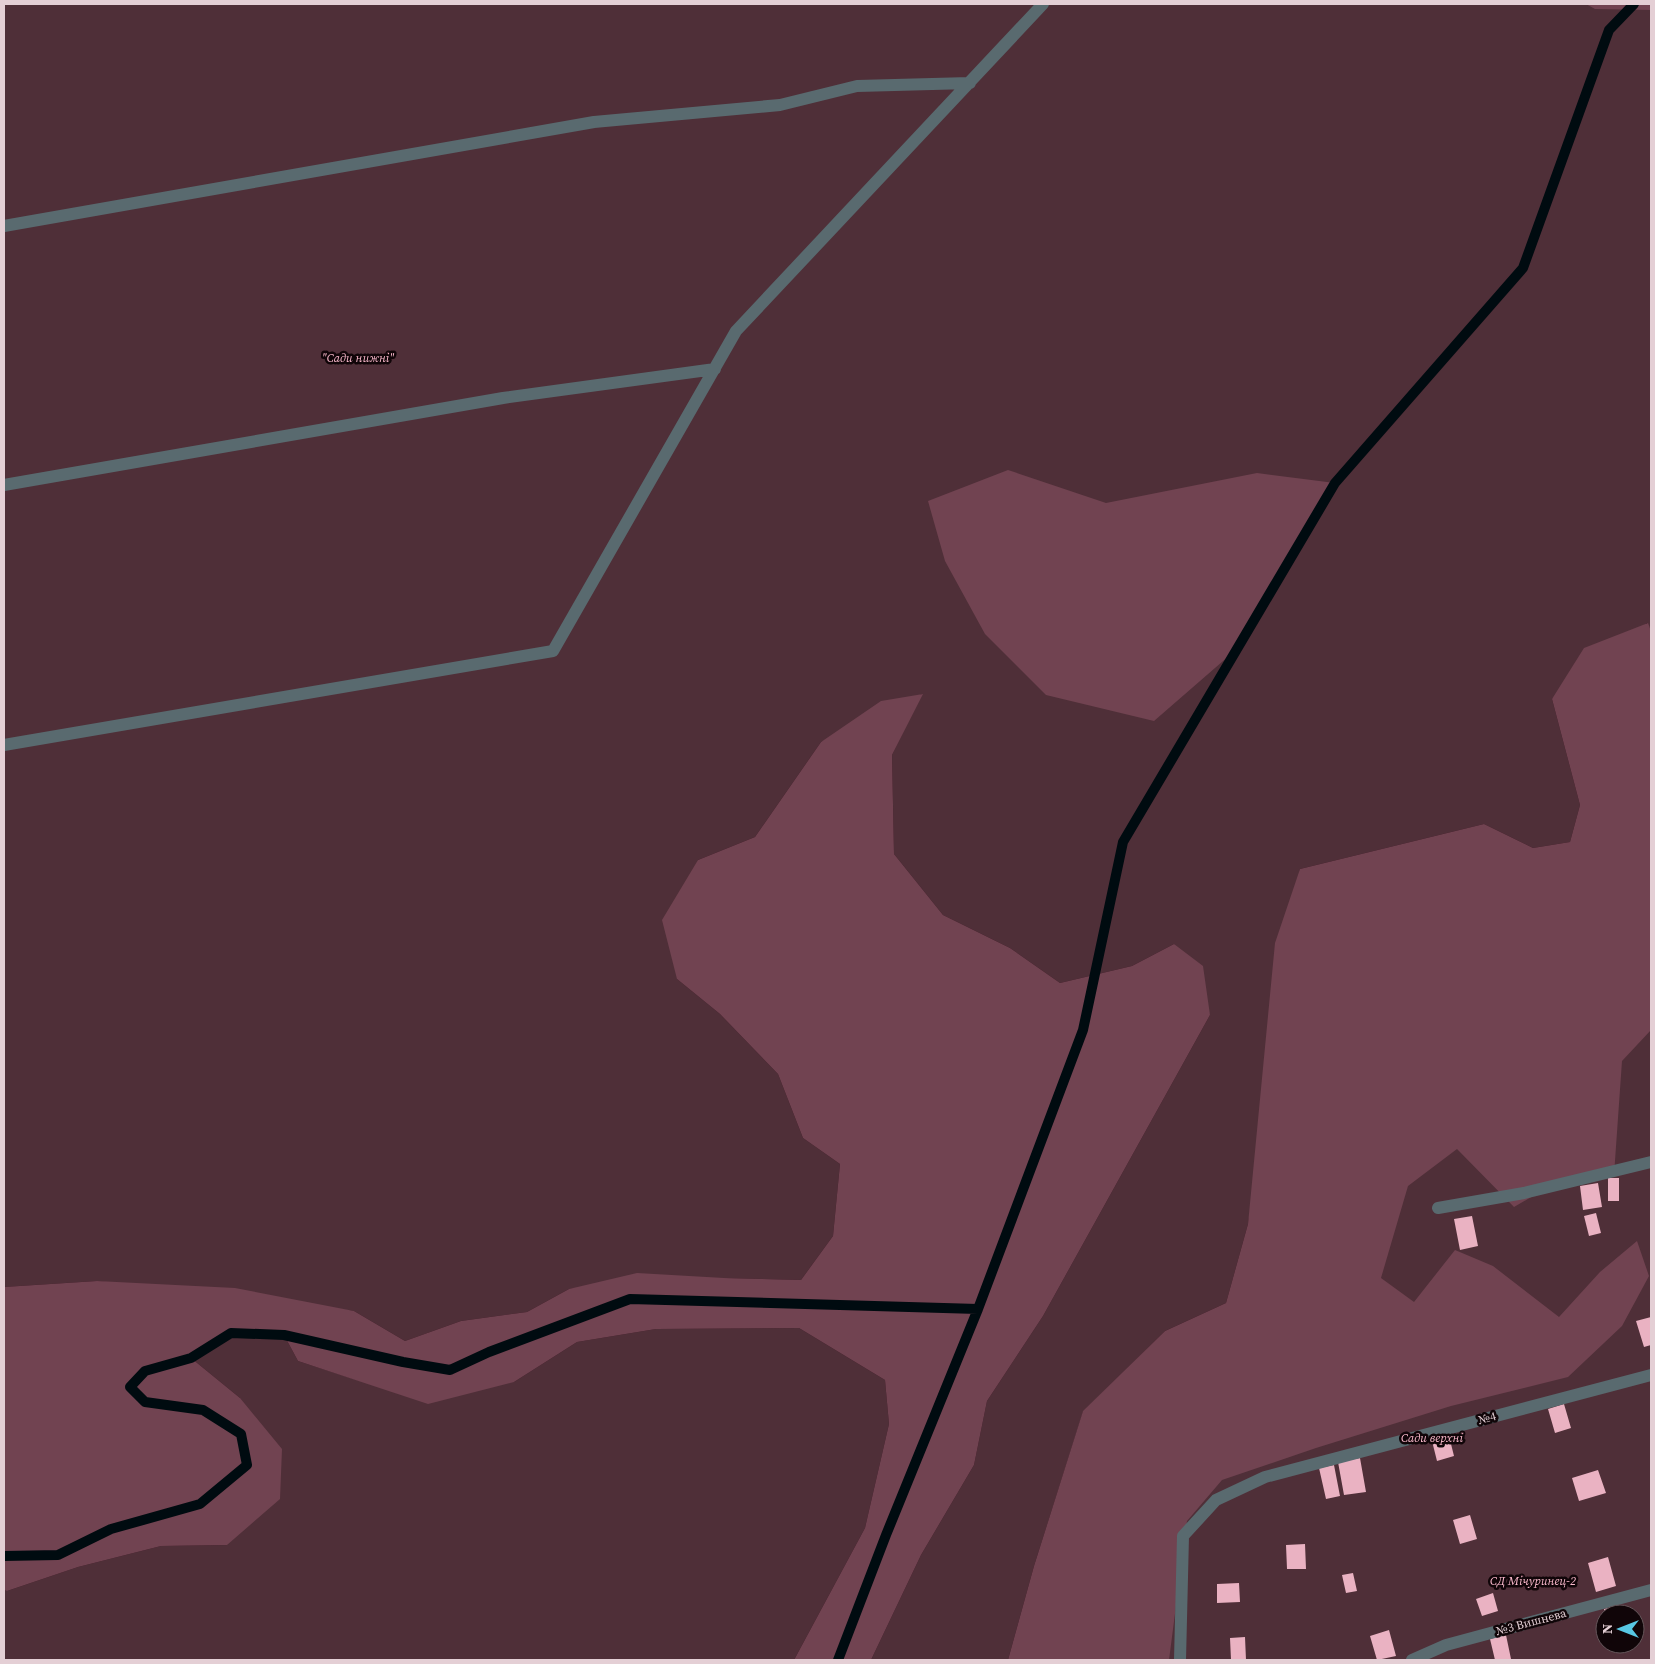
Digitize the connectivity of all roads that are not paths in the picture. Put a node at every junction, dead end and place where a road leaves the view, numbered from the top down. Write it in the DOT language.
graph roads {
  1 [pos="1043,4"];
  2 [pos="970,83"];
  3 [pos="4,226"];
  4 [pos="715,369"];
  5 [pos="4,486"];
  6 [pos="4,744"];
  7 [pos="1651,1162"];
  8 [pos="1438,1208"];
  9 [pos="1651,1375"];
  10 [pos="1651,1590"];
  11 [pos="1180,1660"];
  12 [pos="1412,1660"];
  1 -- 2 [label="lane"];
  2 -- 3 [label="lane"];
  2 -- 4 [label="lane"];
  4 -- 5 [label="lane"];
  4 -- 6 [label="lane"];
  7 -- 8 [label="lane"];
  9 -- 11 [label="lane, №4"];
  10 -- 12 [label="lane, №3 Вишнева"];
}
